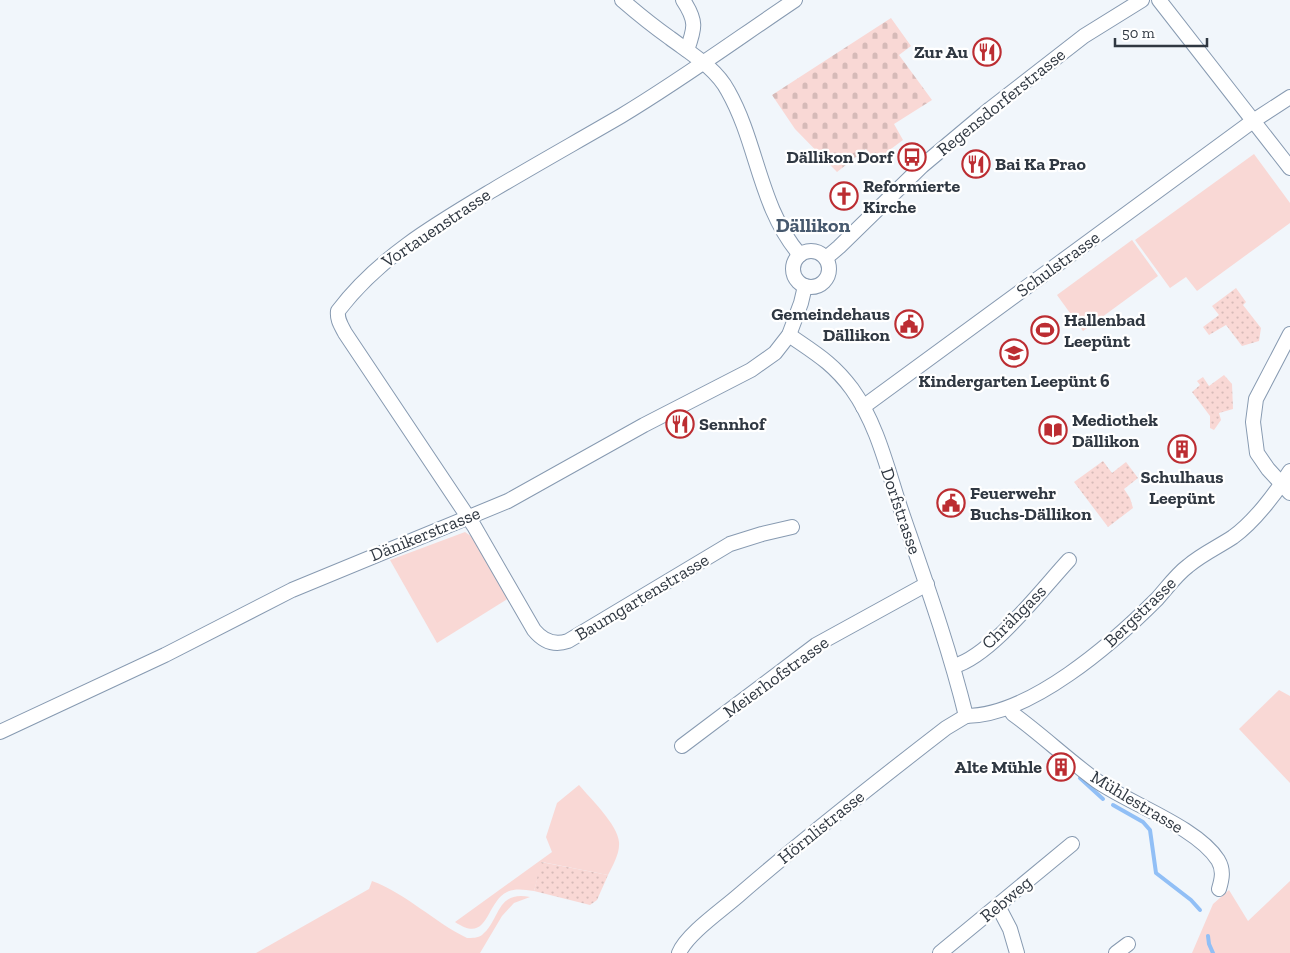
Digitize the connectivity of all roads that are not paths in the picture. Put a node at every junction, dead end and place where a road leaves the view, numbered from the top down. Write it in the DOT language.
graph roads {
  1 [pos="622,0"];
  2 [pos="683,0"];
  3 [pos="795,0"];
  4 [pos="1142,0"];
  5 [pos="1159,0"];
  6 [pos="687,50"];
  7 [pos="703,63"];
  8 [pos="1290,97"];
  9 [pos="1253,121"];
  10 [pos="1290,168"];
  11 [pos="800,255"];
  12 [pos="826,258"];
  13 [pos="805,286"];
  14 [pos="1290,334"];
  15 [pos="789,335"];
  16 [pos="863,407"];
  17 [pos="1290,471"];
  18 [pos="1286,489"];
  19 [pos="467,516"];
  20 [pos="792,527"];
  21 [pos="1069,560"];
  22 [pos="927,584"];
  23 [pos="954,666"];
  24 [pos="1009,708"];
  25 [pos="966,716"];
  26 [pos="0,732"];
  27 [pos="682,746"];
  28 [pos="1072,844"];
  29 [pos="1219,889"];
  30 [pos="998,906"];
  31 [pos="1128,944"];
  32 [pos="681,949"];
  33 [pos="940,953"];
  34 [pos="1017,953"];
  35 [pos="1116,953"];
  1 -- 6 [label="street"];
  2 -- 6 [label="street"];
  3 -- 7 [label="street"];
  4 -- 12 [label="street, Regensdorferstrasse"];
  5 -- 9 [label="street"];
  6 -- 7 [label="street"];
  7 -- 11 [label="street"];
  7 -- 19 [label="street, Vortauenstrasse"];
  8 -- 9 [label="street, Schulstrasse"];
  9 -- 10 [label="street"];
  9 -- 16 [label="street, Schulstrasse"];
  11 -- 12 [label="street"];
  11 -- 13 [label="street"];
  12 -- 13 [label="street"];
  13 -- 15 [label="street, Dänikerstrasse"];
  14 -- 18 [label="street"];
  15 -- 16 [label="street, Dorfstrasse"];
  15 -- 19 [label="street, Dänikerstrasse"];
  16 -- 22 [label="street, Dorfstrasse"];
  17 -- 18 [label="street, Bergstrasse"];
  18 -- 24 [label="street, Bergstrasse"];
  19 -- 20 [label="street, Baumgartenstrasse"];
  19 -- 26 [label="street, Dänikerstrasse"];
  21 -- 23 [label="street, Chrähgass"];
  22 -- 23 [label="street, Dorfstrasse"];
  22 -- 27 [label="street, Meierhofstrasse"];
  23 -- 25 [label="street, Dorfstrasse"];
  24 -- 25 [label="street, Bergstrasse"];
  24 -- 29 [label="street, Mühlestrasse"];
  25 -- 32 [label="street, Hörnlistrasse"];
  28 -- 30 [label="street, Rebweg"];
  30 -- 33 [label="street, Rebweg"];
  30 -- 34 [label="street"];
  31 -- 35 [label="street"];
}
